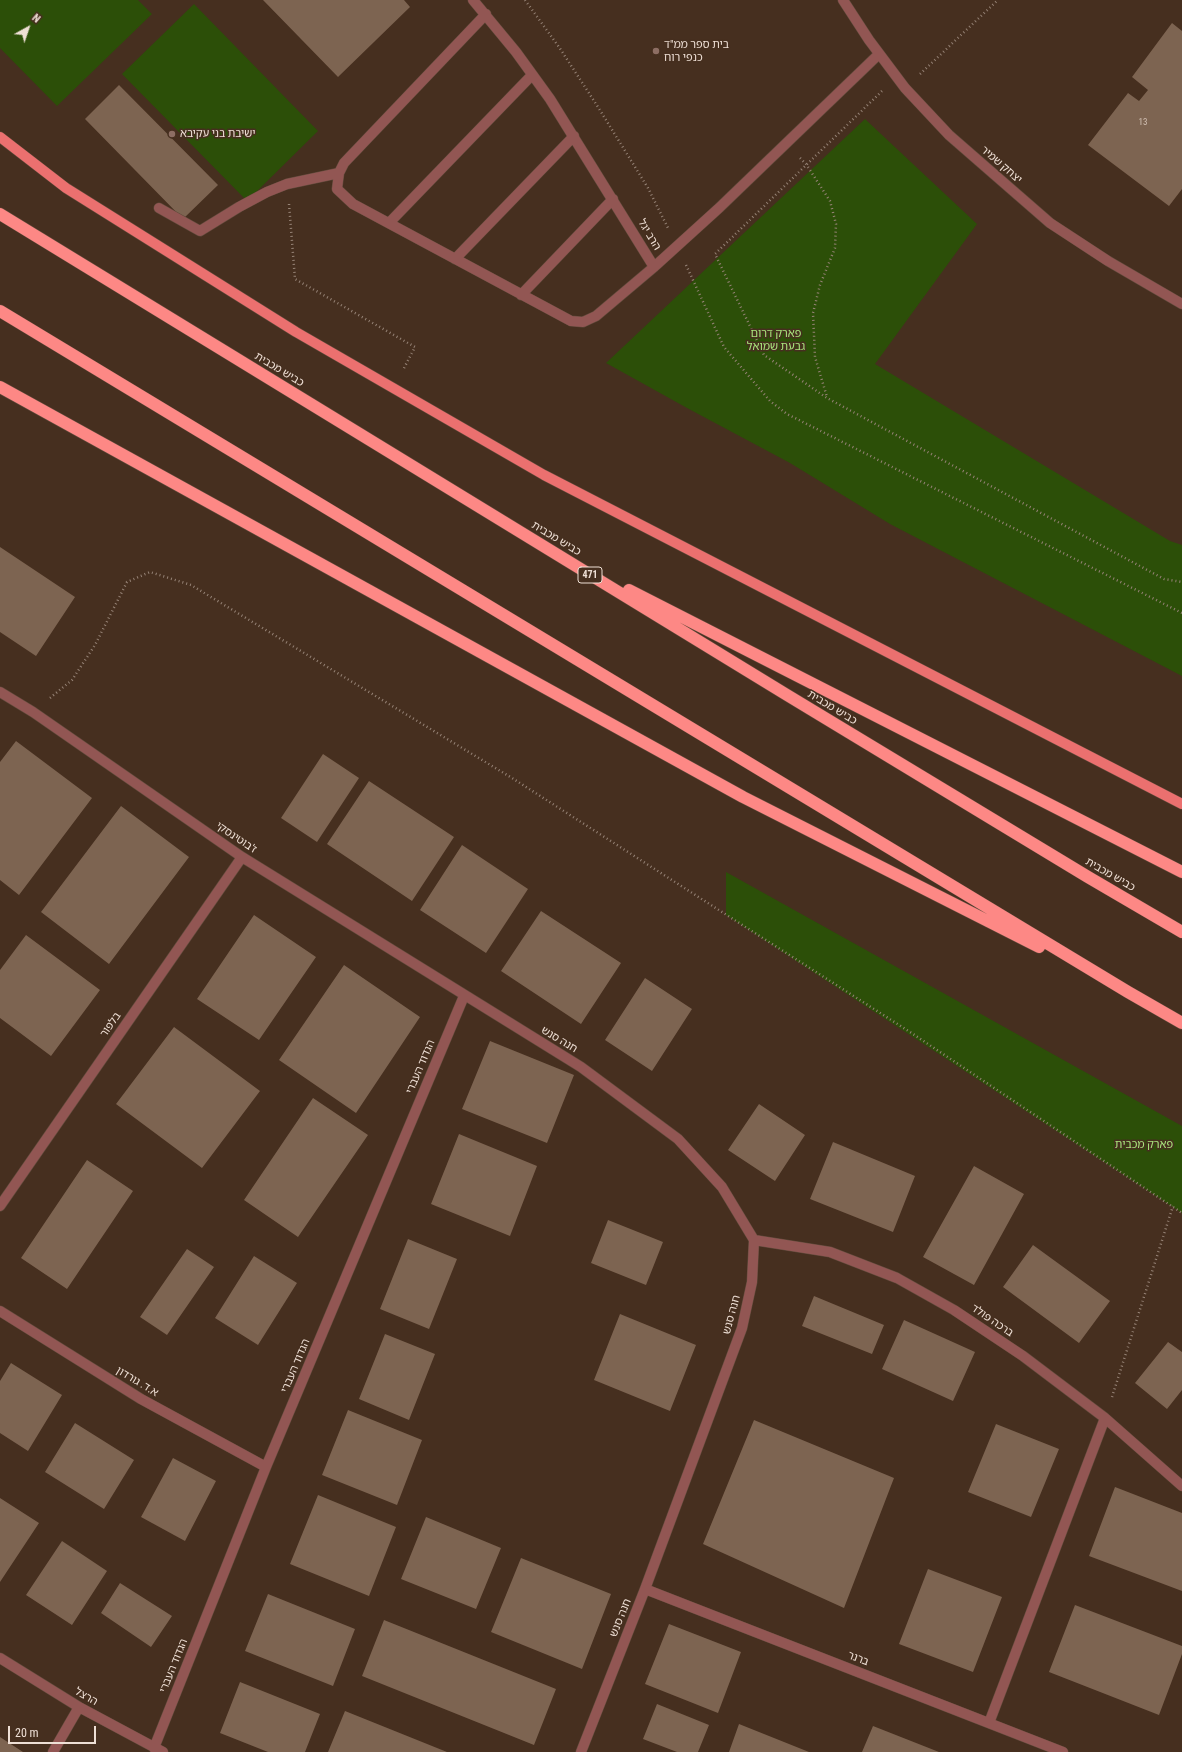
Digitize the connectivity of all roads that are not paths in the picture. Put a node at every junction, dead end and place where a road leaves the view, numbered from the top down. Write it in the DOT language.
graph roads {
  1 [pos="473,0"];
  2 [pos="843,0"];
  3 [pos="486,14"];
  4 [pos="879,54"];
  5 [pos="532,75"];
  6 [pos="574,136"];
  7 [pos="0,137"];
  8 [pos="339,173"];
  9 [pos="613,199"];
  10 [pos="159,208"];
  11 [pos="0,214"];
  12 [pos="389,223"];
  13 [pos="455,259"];
  14 [pos="654,267"];
  15 [pos="521,294"];
  16 [pos="1182,304"];
  17 [pos="0,311"];
  18 [pos="0,387"];
  19 [pos="548,549"];
  20 [pos="0,692"];
  21 [pos="1182,804"];
  22 [pos="242,857"];
  23 [pos="1182,872"];
  24 [pos="1182,932"];
  25 [pos="1128,992"];
  26 [pos="464,996"];
  27 [pos="1182,1022"];
  28 [pos="0,1206"];
  29 [pos="754,1240"];
  30 [pos="0,1311"];
  31 [pos="1105,1418"];
  32 [pos="266,1466"];
  33 [pos="1182,1486"];
  34 [pos="645,1589"];
  35 [pos="0,1658"];
  36 [pos="79,1707"];
  37 [pos="989,1723"];
  38 [pos="158,1750"];
  39 [pos="53,1752"];
  40 [pos="581,1752"];
  41 [pos="1063,1752"];
  1 -- 3 [label="street, הרב יגל"];
  2 -- 4 [label="street, יצחק שמיר"];
  3 -- 5 [label="street, הרב יגל"];
  3 -- 8 [label="street"];
  4 -- 14 [label="street, הרב יגל"];
  4 -- 16 [label="street, יצחק שמיר"];
  5 -- 6 [label="street, הרב יגל"];
  5 -- 12 [label="street"];
  6 -- 9 [label="street, הרב יגל"];
  6 -- 13 [label="street"];
  7 -- 21 [label="main road"];
  8 -- 10 [label="street"];
  8 -- 12 [label="street"];
  9 -- 14 [label="street, הרב יגל"];
  9 -- 15 [label="street"];
  11 -- 19 [label="highway, כביש מכבית / 471"];
  12 -- 13 [label="street"];
  13 -- 15 [label="street"];
  14 -- 15 [label="street"];
  17 -- 25 [label="highway"];
  18 -- 25 [label="highway"];
  19 -- 23 [label="highway"];
  19 -- 24 [label="highway, כביש מכבית / 471"];
  20 -- 22 [label="street, ז'בוטינסקי"];
  22 -- 26 [label="street, ז'בוטינסקי"];
  22 -- 28 [label="street, בלפור"];
  25 -- 27 [label="highway"];
  26 -- 29 [label="street, חנה סנש"];
  26 -- 32 [label="street, הגדוד העברי"];
  29 -- 31 [label="street, ברכה פולד"];
  29 -- 34 [label="street, חנה סנש"];
  30 -- 32 [label="street, א.ד. גורדון"];
  31 -- 33 [label="street, ברכה פולד"];
  31 -- 37 [label="street"];
  32 -- 38 [label="street, הגדוד העברי"];
  34 -- 37 [label="street, ברנר"];
  34 -- 40 [label="street, חנה סנש"];
  35 -- 36 [label="street, הרצל"];
  36 -- 38 [label="street, הרצל"];
  36 -- 39 [label="street"];
  37 -- 41 [label="street, ברנר"];
}
